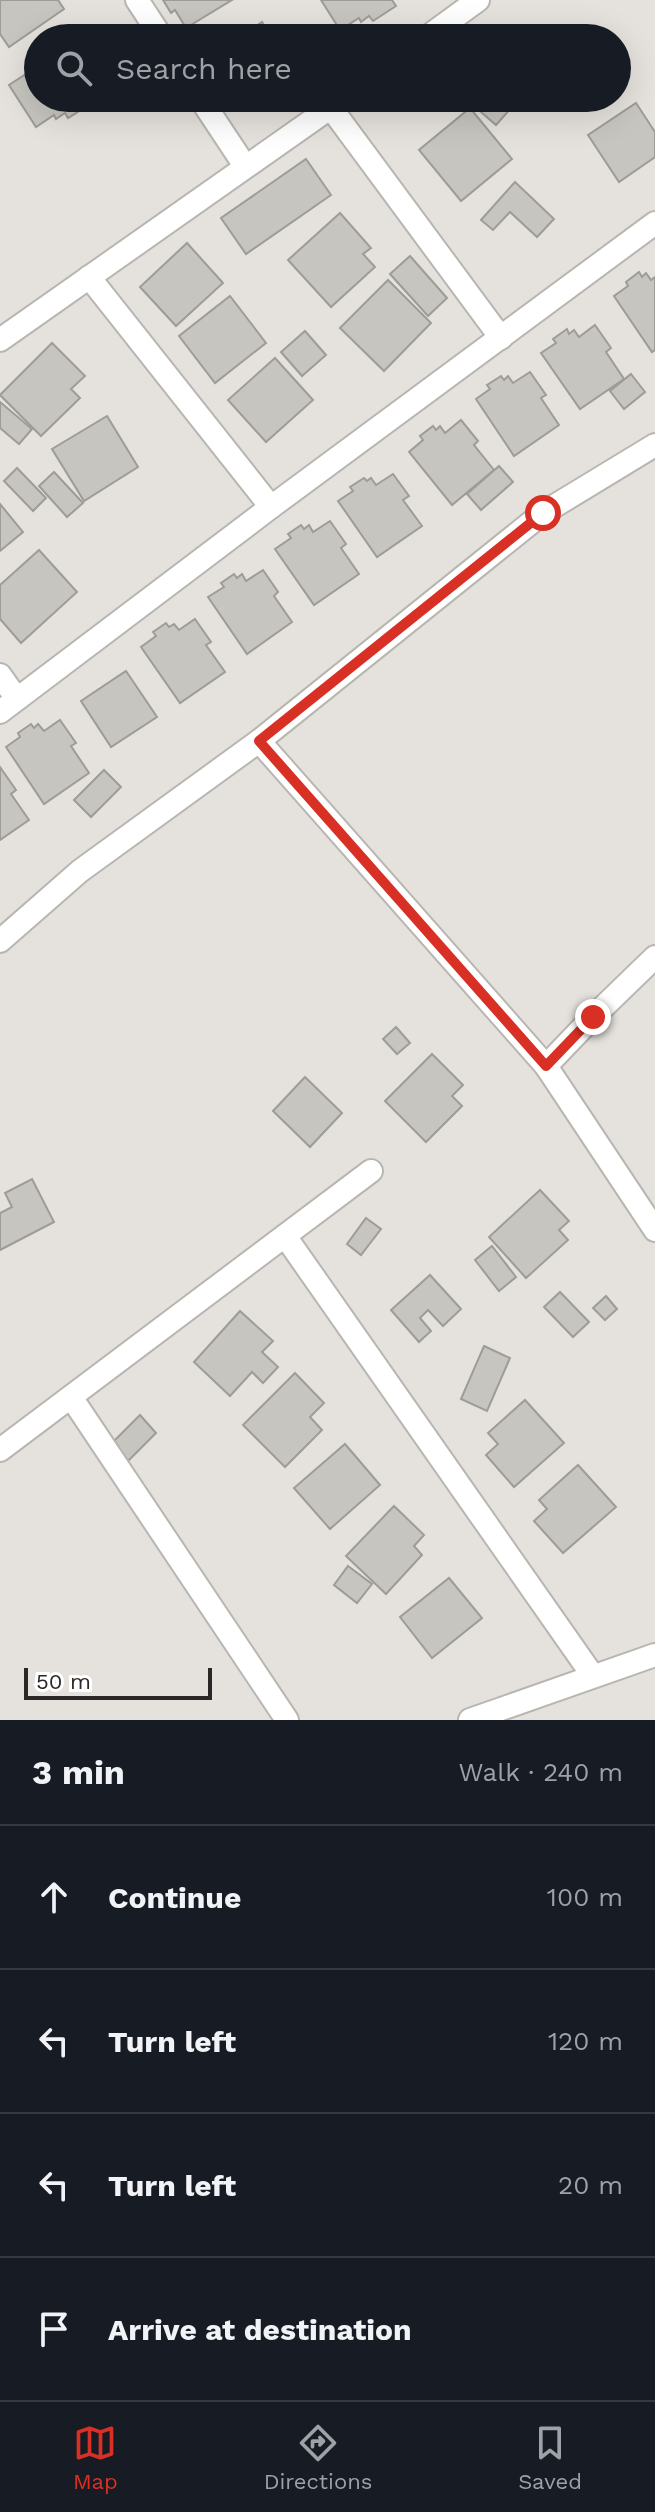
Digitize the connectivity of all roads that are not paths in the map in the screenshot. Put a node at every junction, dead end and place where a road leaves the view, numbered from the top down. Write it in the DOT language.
graph roads {
  1 [pos="137,0"];
  2 [pos="474,1"];
  3 [pos="153,24"];
  4 [pos="444,24"];
  5 [pos="209,112"];
  6 [pos="325,112"];
  7 [pos="344,112"];
  8 [pos="245,166"];
  9 [pos="655,223"];
  10 [pos="89,277"];
  11 [pos="501,338"];
  12 [pos="0,340"];
  13 [pos="655,445"];
  14 [pos="271,507"];
  15 [pos="0,675"];
  16 [pos="9,706"];
  17 [pos="259,741"];
  18 [pos="0,941"];
  19 [pos="655,957"];
  20 [pos="546,1066"];
  21 [pos="371,1171"];
  22 [pos="655,1230"];
  23 [pos="285,1236"];
  24 [pos="71,1397"];
  25 [pos="0,1450"];
  26 [pos="655,1655"];
  27 [pos="593,1676"];
  28 [pos="287,1720"];
  29 [pos="470,1720"];
  1 -- 3 [label="street"];
  2 -- 4 [label="street"];
  5 -- 8 [label="street"];
  6 -- 8 [label="street"];
  7 -- 11 [label="street"];
  8 -- 10 [label="street"];
  9 -- 11 [label="street"];
  10 -- 12 [label="street"];
  10 -- 14 [label="street"];
  11 -- 14 [label="street"];
  13 -- 17 [label="street"];
  14 -- 16 [label="street"];
  15 -- 16 [label="street"];
  17 -- 18 [label="street"];
  17 -- 20 [label="street"];
  19 -- 20 [label="street"];
  20 -- 22 [label="street"];
  21 -- 23 [label="street"];
  23 -- 24 [label="street"];
  23 -- 27 [label="street"];
  24 -- 25 [label="street"];
  24 -- 28 [label="street"];
  26 -- 27 [label="street"];
  27 -- 29 [label="street"];
}
